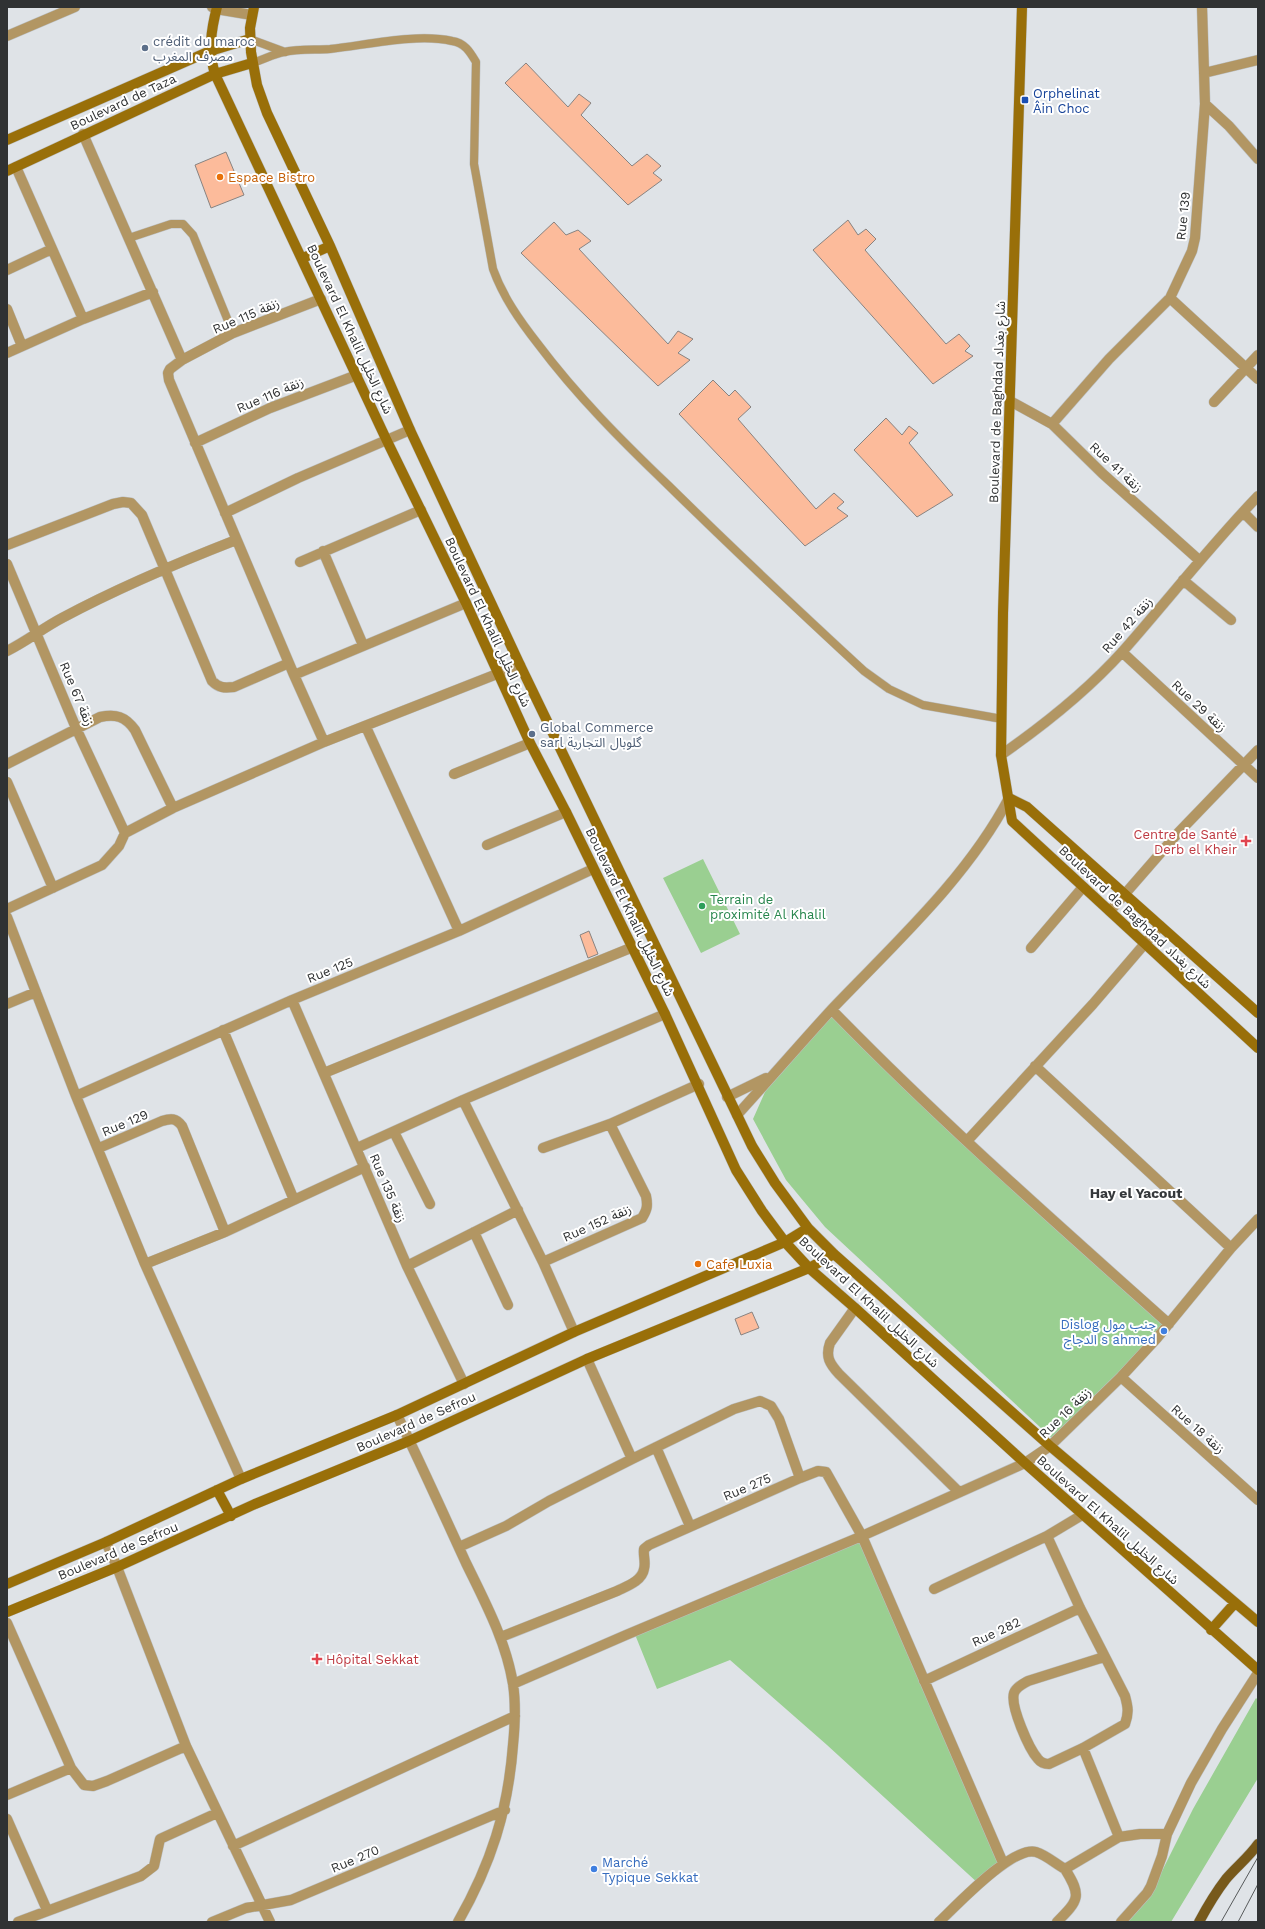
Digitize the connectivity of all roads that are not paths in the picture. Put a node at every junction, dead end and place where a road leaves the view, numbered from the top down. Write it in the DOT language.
graph roads {
  1 [pos="75,7"];
  2 [pos="1022,7"];
  3 [pos="1202,7"];
  4 [pos="215,8"];
  5 [pos="253,11"];
  6 [pos="7,36"];
  7 [pos="250,39"];
  8 [pos="210,52"];
  9 [pos="284,52"];
  10 [pos="1258,60"];
  11 [pos="252,63"];
  12 [pos="1204,72"];
  13 [pos="215,74"];
  14 [pos="1205,104"];
  15 [pos="83,134"];
  16 [pos="7,140"];
  17 [pos="1258,159"];
  18 [pos="11,169"];
  19 [pos="129,238"];
  20 [pos="330,246"];
  21 [pos="52,249"];
  22 [pos="303,258"];
  23 [pos="7,270"];
  24 [pos="153,292"];
  25 [pos="1170,298"];
  26 [pos="321,299"];
  27 [pos="7,309"];
  28 [pos="83,319"];
  29 [pos="234,333"];
  30 [pos="22,346"];
  31 [pos="7,353"];
  32 [pos="1258,355"];
  33 [pos="182,360"];
  34 [pos="1246,367"];
  35 [pos="357,374"];
  36 [pos="1258,379"];
  37 [pos="1010,402"];
  38 [pos="1214,402"];
  39 [pos="1052,424"];
  40 [pos="410,430"];
  41 [pos="387,441"];
  42 [pos="195,443"];
  43 [pos="1258,496"];
  44 [pos="421,510"];
  45 [pos="1242,512"];
  46 [pos="225,513"];
  47 [pos="1258,527"];
  48 [pos="236,540"];
  49 [pos="7,545"];
  50 [pos="323,551"];
  51 [pos="1199,560"];
  52 [pos="300,562"];
  53 [pos="7,564"];
  54 [pos="165,568"];
  55 [pos="1183,580"];
  56 [pos="466,603"];
  57 [pos="1231,620"];
  58 [pos="37,634"];
  59 [pos="363,645"];
  60 [pos="7,651"];
  61 [pos="1122,652"];
  62 [pos="288,663"];
  63 [pos="520,665"];
  64 [pos="499,674"];
  65 [pos="294,675"];
  66 [pos="1002,719"];
  67 [pos="366,727"];
  68 [pos="76,728"];
  69 [pos="324,742"];
  70 [pos="530,743"];
  71 [pos="1258,750"];
  72 [pos="1001,755"];
  73 [pos="7,764"];
  74 [pos="1245,765"];
  75 [pos="454,774"];
  76 [pos="1258,778"];
  77 [pos="7,782"];
  78 [pos="1009,798"];
  79 [pos="172,808"];
  80 [pos="566,812"];
  81 [pos="125,833"];
  82 [pos="487,845"];
  83 [pos="593,869"];
  84 [pos="1084,887"];
  85 [pos="53,888"];
  86 [pos="1126,895"];
  87 [pos="7,909"];
  88 [pos="1110,911"];
  89 [pos="7,917"];
  90 [pos="1160,926"];
  91 [pos="460,932"];
  92 [pos="1145,944"];
  93 [pos="633,947"];
  94 [pos="1031,948"];
  95 [pos="36,992"];
  96 [pos="292,1000"];
  97 [pos="7,1004"];
  98 [pos="832,1010"];
  99 [pos="1258,1013"];
  100 [pos="665,1014"];
  101 [pos="223,1030"];
  102 [pos="1258,1048"];
  103 [pos="1035,1066"];
  104 [pos="324,1073"];
  105 [pos="772,1075"];
  106 [pos="699,1084"];
  107 [pos="76,1096"];
  108 [pos="726,1097"];
  109 [pos="462,1100"];
  110 [pos="737,1115"];
  111 [pos="610,1124"];
  112 [pos="394,1132"];
  113 [pos="966,1141"];
  114 [pos="99,1148"];
  115 [pos="357,1148"];
  116 [pos="543,1148"];
  117 [pos="365,1167"];
  118 [pos="294,1200"];
  119 [pos="430,1204"];
  120 [pos="518,1210"];
  121 [pos="1258,1219"];
  122 [pos="808,1228"];
  123 [pos="225,1232"];
  124 [pos="474,1232"];
  125 [pos="785,1242"];
  126 [pos="1231,1248"];
  127 [pos="834,1254"];
  128 [pos="543,1262"];
  129 [pos="145,1264"];
  130 [pos="407,1266"];
  131 [pos="809,1268"];
  132 [pos="508,1305"];
  133 [pos="856,1308"];
  134 [pos="1169,1324"];
  135 [pos="574,1332"];
  136 [pos="587,1360"];
  137 [pos="1121,1377"];
  138 [pos="464,1384"];
  139 [pos="396,1415"];
  140 [pos="409,1441"];
  141 [pos="1050,1446"];
  142 [pos="656,1447"];
  143 [pos="632,1459"];
  144 [pos="1025,1463"];
  145 [pos="800,1478"];
  146 [pos="241,1480"];
  147 [pos="1258,1486"];
  148 [pos="217,1490"];
  149 [pos="959,1492"];
  150 [pos="1255,1497"];
  151 [pos="1082,1515"];
  152 [pos="230,1516"];
  153 [pos="690,1526"];
  154 [pos="862,1536"];
  155 [pos="1047,1536"];
  156 [pos="106,1542"];
  157 [pos="459,1547"];
  158 [pos="117,1567"];
  159 [pos="7,1584"];
  160 [pos="934,1589"];
  161 [pos="1235,1603"];
  162 [pos="1080,1608"];
  163 [pos="7,1612"];
  164 [pos="1258,1622"];
  165 [pos="7,1623"];
  166 [pos="1211,1630"];
  167 [pos="501,1637"];
  168 [pos="1104,1657"];
  169 [pos="1258,1672"];
  170 [pos="924,1680"];
  171 [pos="513,1684"];
  172 [pos="515,1716"];
  173 [pos="186,1746"];
  174 [pos="1083,1748"];
  175 [pos="71,1768"];
  176 [pos="7,1795"];
  177 [pos="505,1810"];
  178 [pos="217,1813"];
  179 [pos="7,1819"];
  180 [pos="1167,1834"];
  181 [pos="1119,1837"];
  182 [pos="1258,1844"];
  183 [pos="233,1846"];
  184 [pos="1003,1863"];
  185 [pos="1065,1869"];
  186 [pos="261,1905"];
  187 [pos="48,1910"];
  188 [pos="18,1922"];
  189 [pos="212,1922"];
  190 [pos="270,1922"];
  191 [pos="458,1922"];
  192 [pos="938,1922"];
  193 [pos="1057,1922"];
  194 [pos="1121,1922"];
  195 [pos="1199,1922"];
  1 -- 6 [label="street"];
  2 -- 37 [label="street, Boulevard de Baghdad شارع بغداد"];
  3 -- 12 [label="street, Rue 139"];
  4 -- 5 [label="street"];
  4 -- 8 [label="street, Boulevard El Khalil شارع الخليل"];
  5 -- 7 [label="street, Boulevard El Khalil شارع الخليل"];
  7 -- 8 [label="street, Boulevard de Taza"];
  7 -- 9 [label="lane"];
  7 -- 11 [label="street, Boulevard El Khalil شارع الخليل"];
  8 -- 13 [label="street, Boulevard El Khalil شارع الخليل"];
  8 -- 16 [label="street, Boulevard de Taza"];
  9 -- 11 [label="lane"];
  9 -- 66 [label="lane"];
  10 -- 12 [label="street"];
  11 -- 13 [label="street, Boulevard de Taza"];
  11 -- 20 [label="street, Boulevard El Khalil شارع الخليل"];
  12 -- 14 [label="street, Rue 139"];
  13 -- 15 [label="street, Boulevard de Taza"];
  13 -- 22 [label="street, Boulevard El Khalil شارع الخليل"];
  14 -- 17 [label="street"];
  14 -- 25 [label="street, Rue 139"];
  15 -- 18 [label="street, Boulevard de Taza"];
  15 -- 19 [label="street"];
  18 -- 21 [label="street"];
  19 -- 24 [label="street"];
  19 -- 29 [label="lane"];
  20 -- 22 [label="street"];
  20 -- 40 [label="street, Boulevard El Khalil شارع الخليل"];
  21 -- 23 [label="street"];
  21 -- 28 [label="street"];
  22 -- 26 [label="street, Boulevard El Khalil شارع الخليل"];
  24 -- 28 [label="street"];
  24 -- 33 [label="street"];
  25 -- 34 [label="street"];
  25 -- 39 [label="street, Rue 139"];
  26 -- 29 [label="street, Rue 115 زنقة"];
  26 -- 35 [label="street, Boulevard El Khalil شارع الخليل"];
  27 -- 30 [label="street"];
  28 -- 30 [label="street"];
  29 -- 33 [label="street, Rue 115 زنقة"];
  30 -- 31 [label="street"];
  32 -- 34 [label="street"];
  33 -- 42 [label="street, Rue 115 زنقة"];
  34 -- 36 [label="street"];
  34 -- 38 [label="street"];
  35 -- 41 [label="street, Boulevard El Khalil شارع الخليل"];
  35 -- 42 [label="street, Rue 116 زنقة"];
  37 -- 39 [label="street, Rue 41 زنقة"];
  37 -- 66 [label="street, Boulevard de Baghdad شارع بغداد"];
  39 -- 51 [label="street, Rue 41 زنقة"];
  40 -- 41 [label="street"];
  40 -- 63 [label="street, Boulevard El Khalil شارع الخليل"];
  41 -- 44 [label="street, Boulevard El Khalil شارع الخليل"];
  41 -- 46 [label="street"];
  42 -- 46 [label="street"];
  43 -- 45 [label="street, Rue 42 زنقة"];
  44 -- 50 [label="street"];
  44 -- 56 [label="street, Boulevard El Khalil شارع الخليل"];
  45 -- 47 [label="street"];
  45 -- 51 [label="street, Rue 42 زنقة"];
  46 -- 48 [label="street"];
  48 -- 54 [label="street"];
  48 -- 62 [label="street"];
  49 -- 54 [label="street"];
  50 -- 52 [label="street"];
  50 -- 59 [label="street"];
  51 -- 55 [label="street, Rue 42 زنقة"];
  53 -- 58 [label="street, Rue 67 زنقة"];
  54 -- 58 [label="street"];
  54 -- 62 [label="street"];
  55 -- 57 [label="street"];
  55 -- 61 [label="street, Rue 42 زنقة"];
  56 -- 59 [label="street"];
  56 -- 64 [label="street, Boulevard El Khalil شارع الخليل"];
  58 -- 60 [label="street"];
  58 -- 68 [label="street, Rue 67 زنقة"];
  59 -- 65 [label="street"];
  61 -- 72 [label="street, Rue 42 زنقة"];
  61 -- 74 [label="street, Rue 29 زنقة"];
  62 -- 65 [label="street"];
  63 -- 64 [label="street"];
  63 -- 108 [label="street, Boulevard El Khalil شارع الخليل"];
  64 -- 67 [label="street"];
  64 -- 70 [label="street, Boulevard El Khalil شارع الخليل"];
  65 -- 69 [label="street"];
  66 -- 72 [label="street, Boulevard de Baghdad شارع بغداد"];
  67 -- 69 [label="street"];
  67 -- 91 [label="street"];
  68 -- 73 [label="street"];
  68 -- 79 [label="street"];
  68 -- 81 [label="street, Rue 67 زنقة"];
  69 -- 79 [label="street"];
  70 -- 75 [label="street"];
  70 -- 80 [label="street, Boulevard El Khalil شارع الخليل"];
  71 -- 74 [label="street"];
  72 -- 78 [label="street, Boulevard de Baghdad شارع بغداد"];
  74 -- 76 [label="street, Rue 29 زنقة"];
  74 -- 86 [label="street"];
  77 -- 85 [label="street"];
  78 -- 84 [label="street, Boulevard de Baghdad شارع بغداد"];
  78 -- 86 [label="street, Boulevard de Baghdad شارع بغداد"];
  78 -- 98 [label="street"];
  79 -- 81 [label="street"];
  80 -- 82 [label="street"];
  80 -- 83 [label="street, Boulevard El Khalil شارع الخليل"];
  81 -- 85 [label="street"];
  83 -- 91 [label="street, Rue 125"];
  83 -- 93 [label="street, Boulevard El Khalil شارع الخليل"];
  84 -- 88 [label="street, Boulevard de Baghdad شارع بغداد"];
  84 -- 94 [label="street"];
  85 -- 87 [label="street"];
  86 -- 88 [label="street"];
  86 -- 90 [label="street, Boulevard de Baghdad شارع بغداد"];
  88 -- 92 [label="street, Boulevard de Baghdad شارع بغداد"];
  89 -- 95 [label="street"];
  90 -- 92 [label="street"];
  90 -- 99 [label="street, Boulevard de Baghdad شارع بغداد"];
  91 -- 96 [label="street, Rue 125"];
  92 -- 102 [label="street, Boulevard de Baghdad شارع بغداد"];
  92 -- 103 [label="street"];
  93 -- 100 [label="street, Boulevard El Khalil شارع الخليل"];
  93 -- 104 [label="street"];
  95 -- 97 [label="street"];
  95 -- 107 [label="street"];
  96 -- 101 [label="street, Rue 125"];
  96 -- 104 [label="street, Rue 135 زنقة"];
  98 -- 105 [label="street"];
  98 -- 113 [label="street"];
  100 -- 106 [label="street, Boulevard El Khalil شارع الخليل"];
  100 -- 109 [label="street"];
  101 -- 107 [label="street, Rue 125"];
  101 -- 118 [label="street"];
  103 -- 113 [label="street"];
  103 -- 126 [label="street"];
  104 -- 115 [label="street, Rue 135 زنقة"];
  105 -- 108 [label="street"];
  105 -- 110 [label="street"];
  106 -- 111 [label="street"];
  106 -- 125 [label="street, Boulevard El Khalil شارع الخليل"];
  107 -- 114 [label="street"];
  108 -- 110 [label="street, Boulevard El Khalil شارع الخليل"];
  109 -- 112 [label="street"];
  109 -- 120 [label="street"];
  110 -- 122 [label="street, Boulevard El Khalil شارع الخليل"];
  111 -- 116 [label="street"];
  111 -- 128 [label="street, Rue 152 زنقة"];
  112 -- 115 [label="street"];
  112 -- 119 [label="street"];
  113 -- 134 [label="street"];
  114 -- 123 [label="street, Rue 129"];
  114 -- 129 [label="street"];
  115 -- 117 [label="street, Rue 135 زنقة"];
  117 -- 118 [label="street"];
  117 -- 130 [label="street, Rue 135 زنقة"];
  118 -- 123 [label="street"];
  120 -- 124 [label="street"];
  120 -- 128 [label="street"];
  121 -- 126 [label="street, Rue 16 زنقة"];
  122 -- 125 [label="street, Boulevard de Sefrou"];
  122 -- 127 [label="street, Boulevard El Khalil شارع الخليل"];
  123 -- 129 [label="street"];
  124 -- 130 [label="street"];
  124 -- 132 [label="street"];
  125 -- 131 [label="street, Boulevard El Khalil شارع الخليل"];
  125 -- 135 [label="street, Boulevard de Sefrou"];
  126 -- 134 [label="street, Rue 16 زنقة"];
  127 -- 131 [label="street, Boulevard de Sefrou"];
  127 -- 141 [label="street, Boulevard El Khalil شارع الخليل"];
  128 -- 135 [label="street"];
  129 -- 146 [label="street"];
  130 -- 138 [label="street, Rue 135 زنقة"];
  131 -- 133 [label="street, Boulevard El Khalil شارع الخليل"];
  131 -- 136 [label="street, Boulevard de Sefrou"];
  133 -- 144 [label="street, Boulevard El Khalil شارع الخليل"];
  133 -- 149 [label="street"];
  134 -- 137 [label="street, Rue 16 زنقة"];
  135 -- 138 [label="street, Boulevard de Sefrou"];
  136 -- 140 [label="street, Boulevard de Sefrou"];
  136 -- 143 [label="street"];
  137 -- 141 [label="street, Rue 16 زنقة"];
  137 -- 150 [label="street, Rue 18 زنقة"];
  138 -- 139 [label="street, Boulevard de Sefrou"];
  139 -- 140 [label="street"];
  139 -- 146 [label="street, Boulevard de Sefrou"];
  140 -- 152 [label="street, Boulevard de Sefrou"];
  140 -- 157 [label="street"];
  141 -- 144 [label="street, Rue 16 زنقة"];
  141 -- 161 [label="street, Boulevard El Khalil شارع الخليل"];
  142 -- 143 [label="street"];
  142 -- 145 [label="street"];
  142 -- 153 [label="street"];
  143 -- 157 [label="street"];
  144 -- 149 [label="street, Rue 16 زنقة"];
  144 -- 151 [label="street, Boulevard El Khalil شارع الخليل"];
  145 -- 153 [label="street, Rue 275"];
  145 -- 154 [label="street, Rue 275"];
  146 -- 148 [label="street, Boulevard de Sefrou"];
  147 -- 150 [label="street"];
  148 -- 152 [label="street"];
  148 -- 156 [label="street, Boulevard de Sefrou"];
  149 -- 154 [label="street, Rue 16 زنقة"];
  151 -- 155 [label="street"];
  151 -- 166 [label="street, Boulevard El Khalil شارع الخليل"];
  152 -- 158 [label="street, Boulevard de Sefrou"];
  153 -- 167 [label="street, Rue 275"];
  154 -- 170 [label="street"];
  154 -- 171 [label="street, Rue 16 زنقة"];
  155 -- 160 [label="street"];
  155 -- 162 [label="street"];
  156 -- 158 [label="street"];
  156 -- 159 [label="street, Boulevard de Sefrou"];
  157 -- 167 [label="street"];
  158 -- 163 [label="street, Boulevard de Sefrou"];
  158 -- 173 [label="street"];
  161 -- 164 [label="street, Boulevard El Khalil شارع الخليل"];
  161 -- 166 [label="street"];
  162 -- 168 [label="street"];
  162 -- 170 [label="street, Rue 282"];
  165 -- 175 [label="street"];
  166 -- 169 [label="street, Boulevard El Khalil شارع الخليل"];
  167 -- 171 [label="street"];
  168 -- 174 [label="street"];
  168 -- 174 [label="street"];
  169 -- 180 [label="street"];
  170 -- 184 [label="street"];
  171 -- 172 [label="street"];
  172 -- 177 [label="street"];
  172 -- 183 [label="street"];
  173 -- 175 [label="street"];
  173 -- 178 [label="street"];
  174 -- 181 [label="street"];
  175 -- 176 [label="street"];
  177 -- 186 [label="street, Rue 270"];
  177 -- 191 [label="street"];
  178 -- 183 [label="street"];
  178 -- 187 [label="street"];
  179 -- 187 [label="street"];
  180 -- 181 [label="street"];
  180 -- 194 [label="street"];
  181 -- 185 [label="street"];
  182 -- 195 [label="main road"];
  183 -- 186 [label="street"];
  184 -- 185 [label="street"];
  184 -- 192 [label="street"];
  185 -- 193 [label="street"];
  186 -- 189 [label="street, Rue 270"];
  186 -- 190 [label="street"];
  187 -- 188 [label="street"];
}
